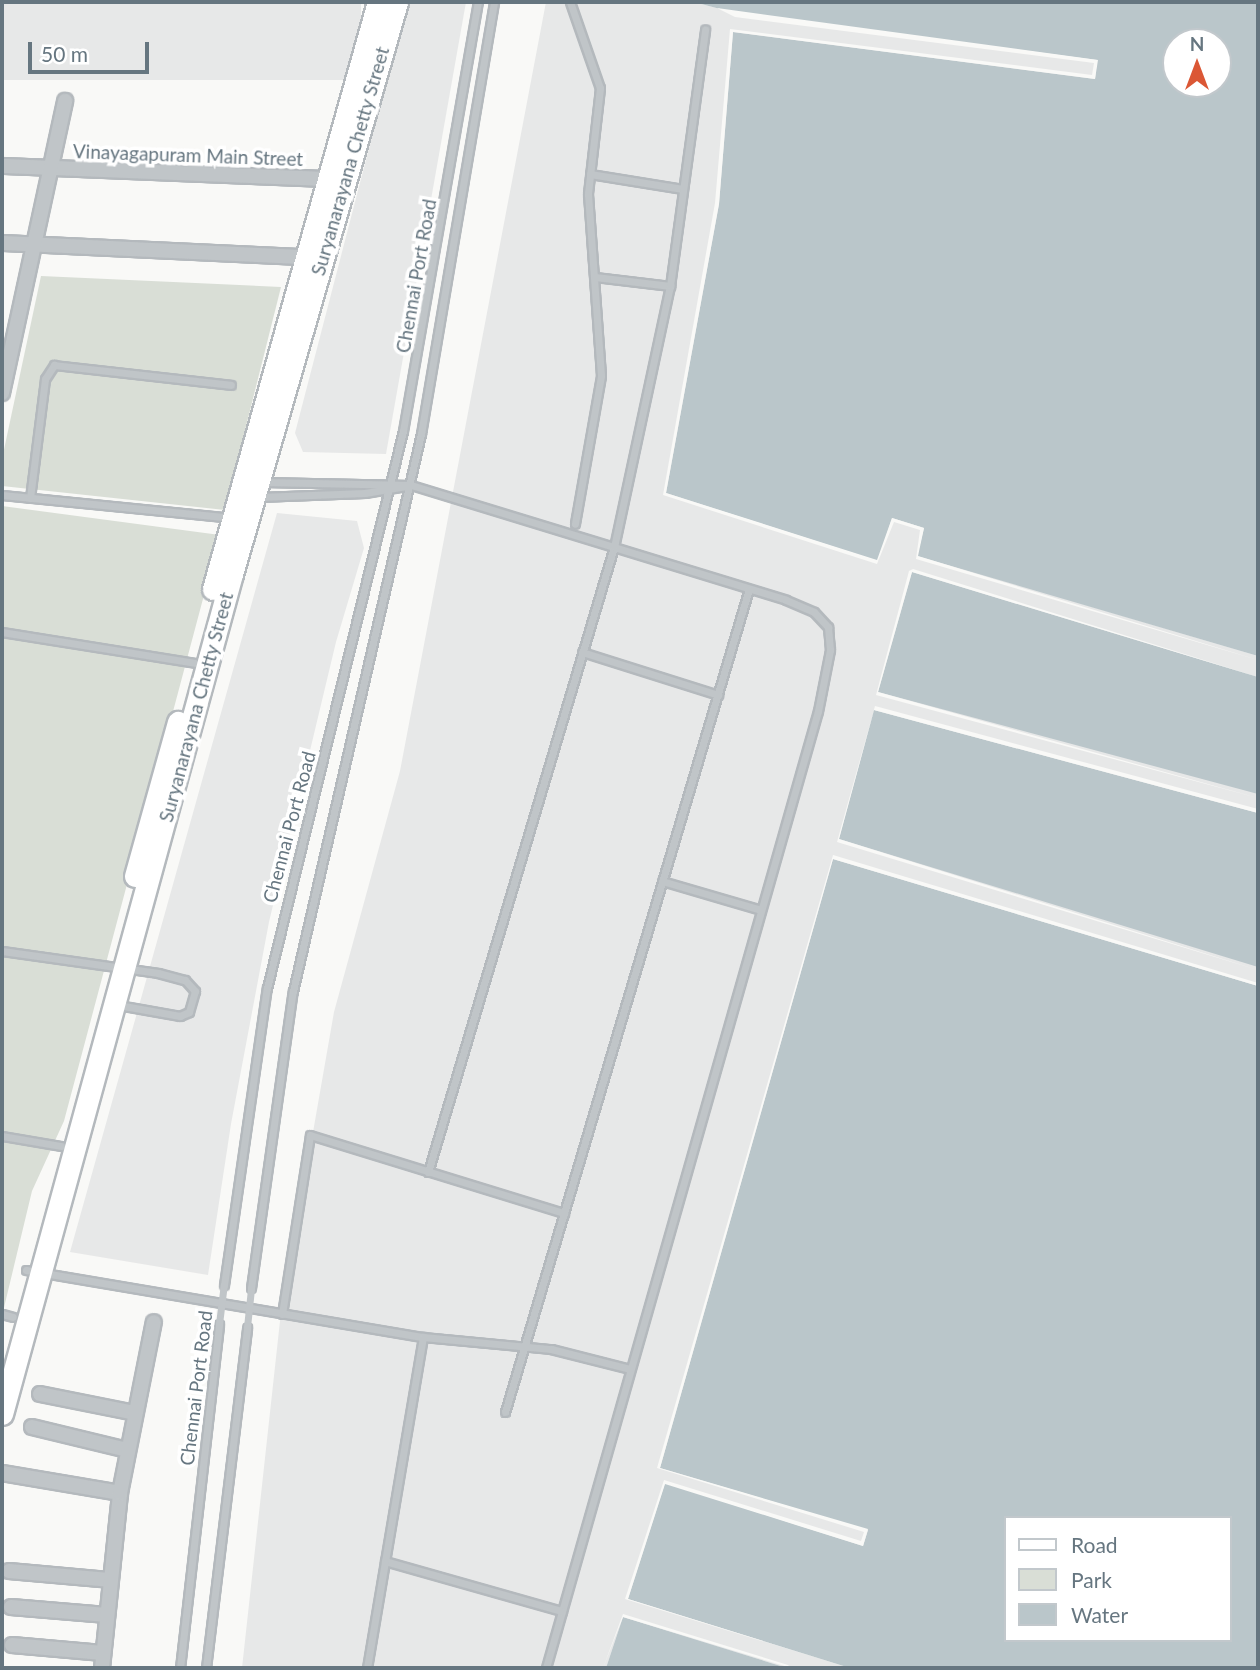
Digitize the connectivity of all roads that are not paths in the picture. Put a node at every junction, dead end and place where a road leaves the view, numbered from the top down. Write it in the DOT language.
graph roads {
  1 [pos="378,2"];
  2 [pos="397,2"];
  3 [pos="478,2"];
  4 [pos="494,2"];
  5 [pos="570,2"];
  6 [pos="705,29"];
  7 [pos="65,100"];
  8 [pos="2,166"];
  9 [pos="50,169"];
  10 [pos="590,174"];
  11 [pos="325,179"];
  12 [pos="683,189"];
  13 [pos="2,243"];
  14 [pos="33,246"];
  15 [pos="304,257"];
  16 [pos="595,277"];
  17 [pos="670,286"];
  18 [pos="7,344"];
  19 [pos="231,385"];
  20 [pos="2,393"];
  21 [pos="392,481"];
  22 [pos="411,485"];
  23 [pos="247,490"];
  24 [pos="389,490"];
  25 [pos="2,495"];
  26 [pos="30,498"];
  27 [pos="231,518"];
  28 [pos="575,524"];
  29 [pos="614,547"];
  30 [pos="749,589"];
  31 [pos="2,632"];
  32 [pos="582,652"];
  33 [pos="195,663"];
  34 [pos="718,695"];
  35 [pos="662,881"];
  36 [pos="761,910"];
  37 [pos="2,951"];
  38 [pos="118,966"];
  39 [pos="114,1004"];
  40 [pos="2,1136"];
  41 [pos="61,1146"];
  42 [pos="428,1172"];
  43 [pos="564,1213"];
  44 [pos="33,1272"];
  45 [pos="282,1314"];
  46 [pos="7,1315"];
  47 [pos="153,1322"];
  48 [pos="423,1337"];
  49 [pos="524,1346"];
  50 [pos="2,1357"];
  51 [pos="630,1369"];
  52 [pos="40,1394"];
  53 [pos="505,1412"];
  54 [pos="135,1413"];
  55 [pos="2,1414"];
  56 [pos="32,1427"];
  57 [pos="127,1450"];
  58 [pos="2,1473"];
  59 [pos="120,1493"];
  60 [pos="385,1561"];
  61 [pos="9,1571"];
  62 [pos="109,1580"];
  63 [pos="11,1607"];
  64 [pos="562,1612"];
  65 [pos="107,1615"];
  66 [pos="12,1645"];
  67 [pos="103,1653"];
  68 [pos="102,1668"];
  69 [pos="180,1668"];
  70 [pos="206,1668"];
  71 [pos="367,1668"];
  72 [pos="546,1668"];
  1 -- 11 [label="main road, Suryanarayana Chetty Street"];
  2 -- 23 [label="main road, Suryanarayana Chetty Street"];
  3 -- 21 [label="lane, Chennai Port Road"];
  4 -- 22 [label="lane, Chennai Port Road"];
  5 -- 10 [label="lane"];
  6 -- 12 [label="lane"];
  7 -- 9 [label="street, Vinayagapuram Main Street"];
  8 -- 9 [label="street, Vinayagapuram Main Street"];
  9 -- 11 [label="street, Vinayagapuram Main Street"];
  9 -- 14 [label="street, Vinayagapuram Main Street"];
  10 -- 12 [label="lane"];
  10 -- 16 [label="lane"];
  11 -- 15 [label="main road, Suryanarayana Chetty Street"];
  12 -- 17 [label="lane"];
  13 -- 14 [label="street"];
  14 -- 15 [label="street"];
  14 -- 18 [label="street, Vinayagapuram Main Street"];
  15 -- 23 [label="main road, Suryanarayana Chetty Street"];
  16 -- 17 [label="lane"];
  16 -- 28 [label="lane"];
  17 -- 29 [label="lane"];
  18 -- 20 [label="street, Vinayagapuram Main Street"];
  19 -- 26 [label="lane"];
  21 -- 22 [label="lane"];
  21 -- 23 [label="lane"];
  21 -- 24 [label="lane, Chennai Port Road"];
  22 -- 24 [label="lane"];
  22 -- 29 [label="lane"];
  22 -- 70 [label="lane, Chennai Port Road, bridge"];
  23 -- 24 [label="lane"];
  23 -- 27 [label="main road, Suryanarayana Chetty Street"];
  23 -- 38 [label="main road, Suryanarayana Chetty Street"];
  24 -- 69 [label="lane, Chennai Port Road, bridge"];
  25 -- 26 [label="lane"];
  26 -- 27 [label="lane"];
  27 -- 33 [label="main road, Suryanarayana Chetty Street"];
  29 -- 30 [label="lane"];
  29 -- 32 [label="lane"];
  30 -- 34 [label="lane"];
  30 -- 36 [label="lane"];
  31 -- 33 [label="lane"];
  32 -- 34 [label="lane"];
  32 -- 42 [label="lane"];
  33 -- 38 [label="main road, Suryanarayana Chetty Street"];
  34 -- 35 [label="lane"];
  35 -- 36 [label="lane"];
  35 -- 43 [label="lane"];
  36 -- 51 [label="lane"];
  37 -- 38 [label="lane"];
  38 -- 39 [label="main road, Suryanarayana Chetty Street"];
  38 -- 39 [label="lane"];
  38 -- 41 [label="main road, Suryanarayana Chetty Street"];
  39 -- 44 [label="main road, Suryanarayana Chetty Street"];
  40 -- 41 [label="lane"];
  41 -- 44 [label="main road, Suryanarayana Chetty Street"];
  42 -- 43 [label="lane"];
  42 -- 45 [label="lane"];
  43 -- 49 [label="lane"];
  44 -- 45 [label="lane"];
  44 -- 46 [label="main road, Suryanarayana Chetty Street"];
  44 -- 55 [label="main road, Suryanarayana Chetty Street"];
  45 -- 48 [label="lane"];
  46 -- 50 [label="main road, Suryanarayana Chetty Street"];
  47 -- 54 [label="street"];
  48 -- 49 [label="lane"];
  48 -- 60 [label="lane"];
  49 -- 51 [label="lane"];
  49 -- 53 [label="lane"];
  51 -- 64 [label="lane"];
  52 -- 54 [label="street"];
  54 -- 57 [label="street"];
  56 -- 57 [label="street"];
  57 -- 59 [label="street"];
  58 -- 59 [label="street"];
  59 -- 62 [label="street"];
  60 -- 64 [label="lane"];
  60 -- 71 [label="lane"];
  61 -- 62 [label="street"];
  62 -- 65 [label="street"];
  63 -- 65 [label="street"];
  64 -- 72 [label="lane"];
  65 -- 67 [label="street"];
  66 -- 67 [label="street"];
  67 -- 68 [label="street"];
}
